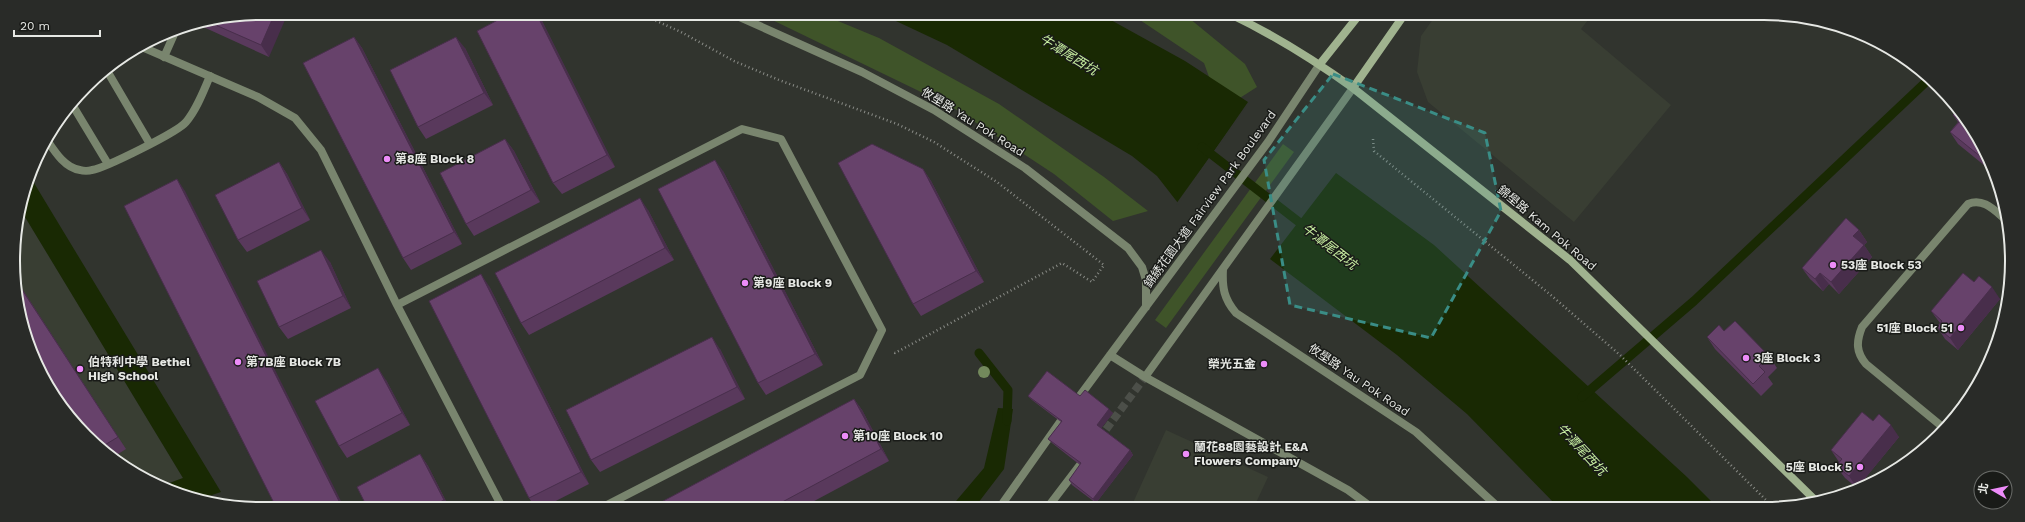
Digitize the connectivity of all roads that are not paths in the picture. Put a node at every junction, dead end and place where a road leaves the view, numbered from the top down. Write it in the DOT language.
graph roads {
  1 [pos="746,20"];
  2 [pos="1243,20"];
  3 [pos="1354,20"];
  4 [pos="1401,20"];
  5 [pos="173,37"];
  6 [pos="146,49"];
  7 [pos="164,57"];
  8 [pos="1320,64"];
  9 [pos="109,74"];
  10 [pos="210,76"];
  11 [pos="1353,88"];
  12 [pos="75,109"];
  13 [pos="50,144"];
  14 [pos="150,144"];
  15 [pos="108,164"];
  16 [pos="2000,216"];
  17 [pos="1223,269"];
  18 [pos="397,305"];
  19 [pos="1146,307"];
  20 [pos="1110,355"];
  21 [pos="1145,376"];
  22 [pos="1079,397"];
  23 [pos="1060,422"];
  24 [pos="1940,425"];
  25 [pos="1080,465"];
  26 [pos="1812,497"];
  27 [pos="499,502"];
  28 [pos="613,502"];
  29 [pos="1004,502"];
  30 [pos="1052,502"];
  31 [pos="1364,502"];
  32 [pos="1493,502"];
  1 -- 19 [label="street, 攸壆路 Yau Pok Road"];
  2 -- 8 [label="street, 錦壆路 Kam Pok Road"];
  3 -- 8 [label="street, 錦綉花園大道 Fairview Park Boulevard"];
  4 -- 11 [label="street"];
  5 -- 7 [label="street"];
  6 -- 7 [label="street"];
  7 -- 10 [label="street"];
  8 -- 11 [label="street, 錦壆路 Kam Pok Road"];
  8 -- 19 [label="street, 錦綉花園大道 Fairview Park Boulevard"];
  9 -- 14 [label="street"];
  10 -- 14 [label="street"];
  10 -- 18 [label="street"];
  11 -- 17 [label="street"];
  11 -- 26 [label="street, 錦壆路 Kam Pok Road"];
  12 -- 15 [label="street"];
  13 -- 15 [label="street"];
  14 -- 15 [label="street"];
  16 -- 24 [label="street"];
  17 -- 21 [label="street"];
  17 -- 32 [label="street, 攸壆路 Yau Pok Road"];
  18 -- 27 [label="street"];
  18 -- 28 [label="street"];
  19 -- 20 [label="street, 錦綉花園大道 Fairview Park Boulevard"];
  20 -- 21 [label="street"];
  20 -- 22 [label="street, 錦綉花園大道 Fairview Park Boulevard"];
  21 -- 31 [label="street"];
  23 -- 29 [label="street"];
  25 -- 30 [label="street"];
}
